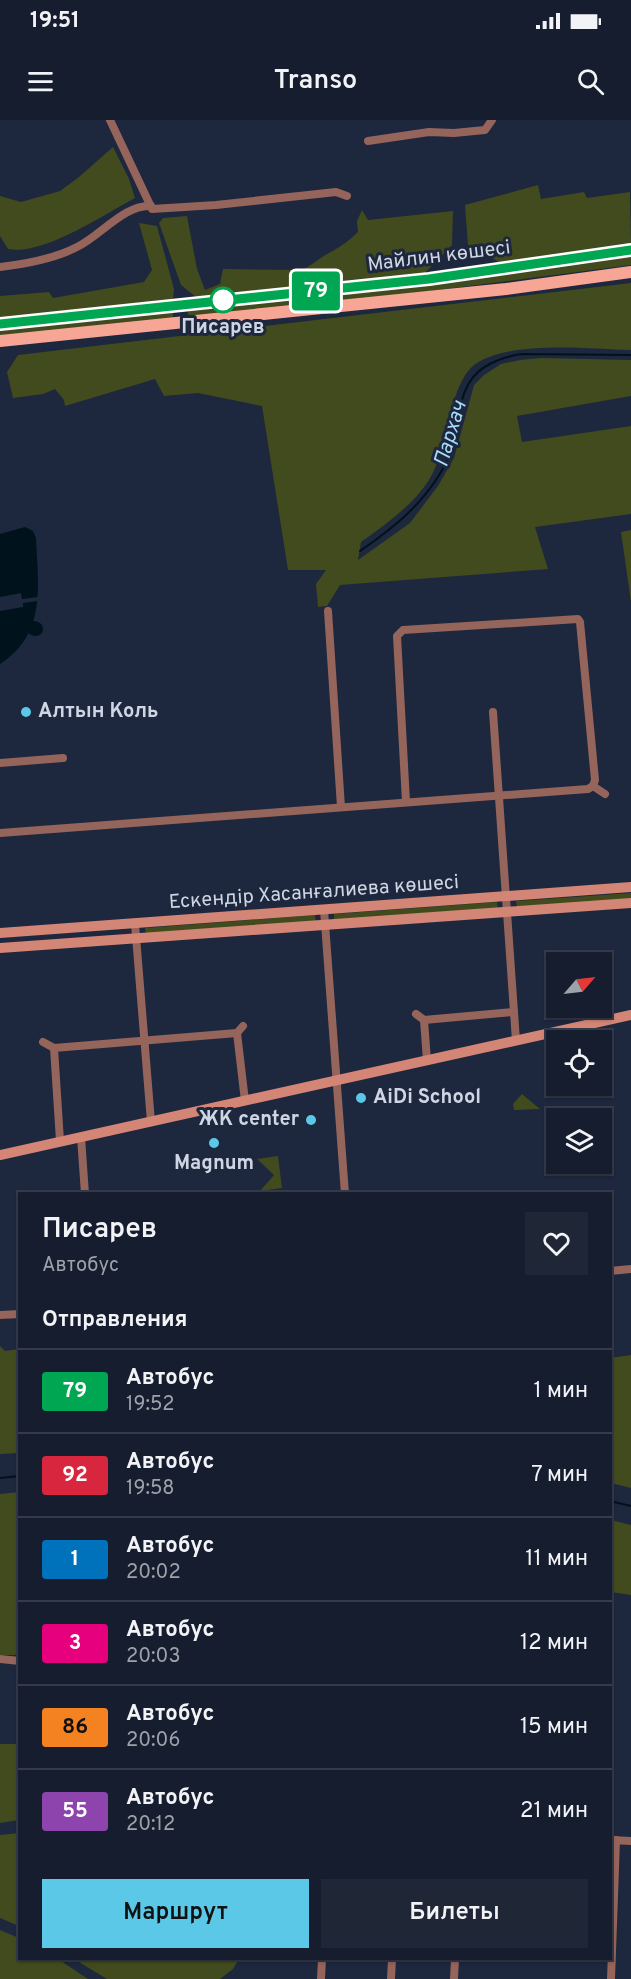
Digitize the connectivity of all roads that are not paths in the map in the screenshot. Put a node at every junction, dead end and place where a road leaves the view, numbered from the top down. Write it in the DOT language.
graph roads {
  1 [pos="110,120"];
  2 [pos="492,120"];
  3 [pos="368,141"];
  4 [pos="347,196"];
  5 [pos="151,208"];
  6 [pos="631,250"];
  7 [pos="0,267"];
  8 [pos="631,272"];
  9 [pos="183,305"];
  10 [pos="184,323"];
  11 [pos="0,324"];
  12 [pos="0,341"];
  13 [pos="328,611"];
  14 [pos="493,712"];
  15 [pos="63,758"];
  16 [pos="0,763"];
  17 [pos="593,786"];
  18 [pos="605,794"];
  19 [pos="499,795"];
  20 [pos="406,802"];
  21 [pos="341,807"];
  22 [pos="0,833"];
  23 [pos="631,887"];
  24 [pos="507,896"];
  25 [pos="631,903"];
  26 [pos="324,910"];
  27 [pos="508,912"];
  28 [pos="135,924"];
  29 [pos="325,925"];
  30 [pos="0,933"];
  31 [pos="136,939"];
  32 [pos="0,948"];
  33 [pos="514,1012"];
  34 [pos="416,1014"];
  35 [pos="631,1015"];
  36 [pos="424,1020"];
  37 [pos="243,1026"];
  38 [pos="237,1033"];
  39 [pos="145,1041"];
  40 [pos="516,1041"];
  41 [pos="43,1042"];
  42 [pos="54,1047"];
  43 [pos="427,1061"];
  44 [pos="336,1081"];
  45 [pos="245,1101"];
  46 [pos="151,1122"];
  47 [pos="81,1137"];
  48 [pos="60,1141"];
  49 [pos="0,1155"];
  50 [pos="86,1192"];
  51 [pos="345,1192"];
  52 [pos="631,1269"];
  53 [pos="612,1271"];
  54 [pos="18,1314"];
  55 [pos="0,1315"];
  56 [pos="0,1659"];
  57 [pos="18,1661"];
  58 [pos="613,1840"];
  59 [pos="631,1841"];
  60 [pos="612,1910"];
  61 [pos="322,1960"];
  62 [pos="392,1960"];
  63 [pos="455,1960"];
  64 [pos="611,1960"];
  65 [pos="321,1979"];
  66 [pos="391,1979"];
  67 [pos="454,1979"];
  68 [pos="611,1979"];
  1 -- 5 [label="street"];
  2 -- 3 [label="street"];
  4 -- 5 [label="street"];
  5 -- 7 [label="street"];
  6 -- 9 [label="main road, Майлин көшесі"];
  8 -- 10 [label="main road, Майлин көшесі"];
  9 -- 10 [label="main road"];
  9 -- 11 [label="main road, Майлин көшесі"];
  10 -- 12 [label="main road, Майлин көшесі"];
  13 -- 21 [label="street"];
  14 -- 19 [label="street"];
  15 -- 16 [label="street"];
  17 -- 18 [label="street"];
  17 -- 19 [label="street"];
  17 -- 20 [label="street"];
  19 -- 20 [label="street"];
  19 -- 24 [label="street"];
  20 -- 21 [label="street"];
  21 -- 22 [label="street"];
  23 -- 24 [label="street, Ескендір Хасанғалиева көшесі"];
  24 -- 26 [label="street, Ескендір Хасанғалиева көшесі"];
  24 -- 27 [label="street"];
  25 -- 27 [label="street, Ескендір Хасанғалиева көшесі"];
  26 -- 28 [label="street, Ескендір Хасанғалиева көшесі"];
  26 -- 29 [label="street"];
  27 -- 29 [label="street, Ескендір Хасанғалиева көшесі"];
  27 -- 33 [label="street"];
  28 -- 30 [label="street, Ескендір Хасанғалиева көшесі"];
  28 -- 31 [label="street"];
  29 -- 31 [label="street, Ескендір Хасанғалиева көшесі"];
  29 -- 44 [label="street"];
  31 -- 32 [label="street, Ескендір Хасанғалиева көшесі"];
  31 -- 39 [label="street"];
  33 -- 36 [label="street"];
  33 -- 40 [label="street"];
  34 -- 36 [label="street"];
  35 -- 40 [label="street"];
  36 -- 43 [label="street"];
  37 -- 38 [label="street"];
  38 -- 39 [label="street"];
  38 -- 45 [label="street"];
  39 -- 42 [label="street"];
  39 -- 46 [label="street"];
  40 -- 43 [label="street"];
  41 -- 42 [label="street"];
  42 -- 48 [label="street"];
  43 -- 44 [label="street"];
  44 -- 45 [label="street"];
  44 -- 51 [label="street"];
  45 -- 46 [label="street"];
  46 -- 47 [label="street"];
  47 -- 48 [label="street"];
  47 -- 50 [label="street"];
  48 -- 49 [label="street"];
  52 -- 53 [label="street"];
  54 -- 55 [label="street"];
  56 -- 57 [label="street"];
  58 -- 59 [label="street"];
  58 -- 60 [label="street"];
  61 -- 65 [label="street"];
  62 -- 66 [label="street"];
  63 -- 67 [label="street"];
  64 -- 68 [label="street"];
}
